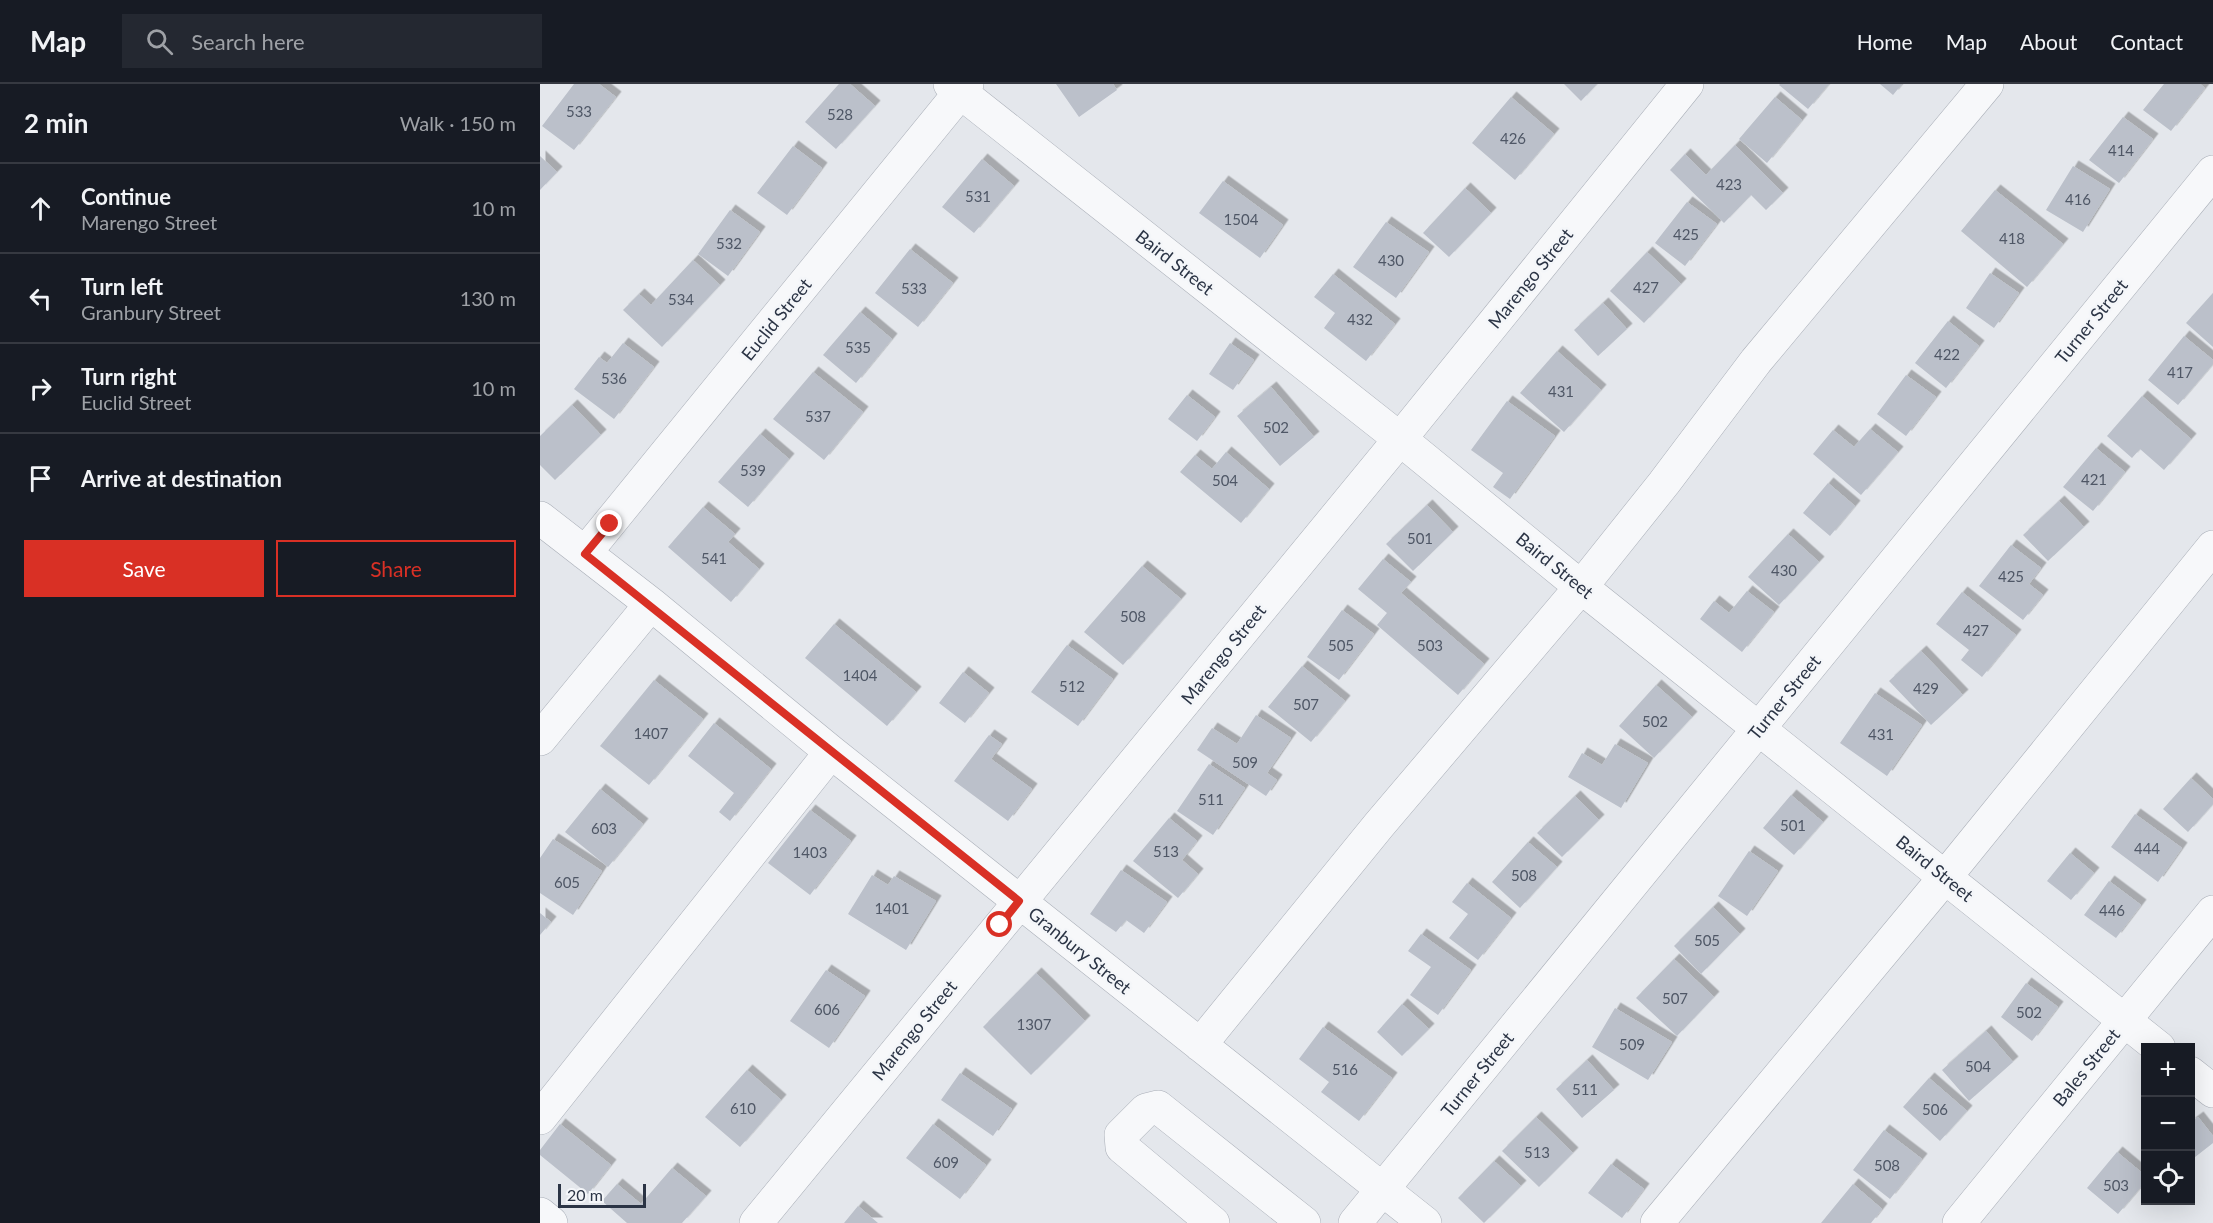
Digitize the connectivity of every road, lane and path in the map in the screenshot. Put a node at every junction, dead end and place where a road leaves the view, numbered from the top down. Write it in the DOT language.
graph roads {
  1 [pos="1687,84"];
  2 [pos="1987,84"];
  3 [pos="959,87"];
  4 [pos="2213,172"];
  5 [pos="1400,439"];
  6 [pos="540,518"];
  7 [pos="2213,547"];
  8 [pos="585,554"];
  9 [pos="1581,587"];
  10 [pos="651,604"];
  11 [pos="1759,728"];
  12 [pos="540,739"];
  13 [pos="831,752"];
  14 [pos="1946,876"];
  15 [pos="1019,901"];
  16 [pos="2213,912"];
  17 [pos="2124,1020"];
  18 [pos="2154,1043"];
  19 [pos="1200,1045"];
  20 [pos="2195,1077"];
  21 [pos="2213,1091"];
  22 [pos="540,1118"];
  23 [pos="1383,1189"];
  24 [pos="540,1214"];
  25 [pos="551,1223"];
  26 [pos="756,1223"];
  27 [pos="1213,1223"];
  28 [pos="1304,1223"];
  29 [pos="1355,1223"];
  30 [pos="1425,1223"];
  31 [pos="1657,1223"];
  32 [pos="1959,1223"];
  1 -- 5 [label="street, Marengo Street"];
  2 -- 9 [label="street"];
  3 -- 5 [label="street, Baird Street"];
  3 -- 8 [label="street, Euclid Street"];
  4 -- 11 [label="street, Turner Street"];
  5 -- 9 [label="street, Baird Street"];
  5 -- 15 [label="street, Marengo Street"];
  6 -- 8 [label="street, Granbury Street"];
  7 -- 14 [label="street"];
  8 -- 10 [label="street, Granbury Street"];
  9 -- 11 [label="street, Baird Street"];
  9 -- 19 [label="street"];
  10 -- 12 [label="street"];
  10 -- 13 [label="street, Granbury Street"];
  11 -- 14 [label="street, Baird Street"];
  11 -- 23 [label="street, Turner Street"];
  13 -- 15 [label="street, Granbury Street"];
  13 -- 22 [label="street"];
  14 -- 17 [label="street, Baird Street"];
  14 -- 31 [label="street"];
  15 -- 19 [label="street, Granbury Street"];
  15 -- 26 [label="street, Marengo Street"];
  16 -- 17 [label="street, Bales Street"];
  17 -- 18 [label="street, Baird Street"];
  17 -- 32 [label="street, Bales Street"];
  19 -- 23 [label="street, Granbury Street"];
  20 -- 21 [label="street"];
  23 -- 29 [label="street, Turner Street"];
  23 -- 30 [label="street, Granbury Street"];
  24 -- 25 [label="street"];
  27 -- 28 [label="street"];
}
